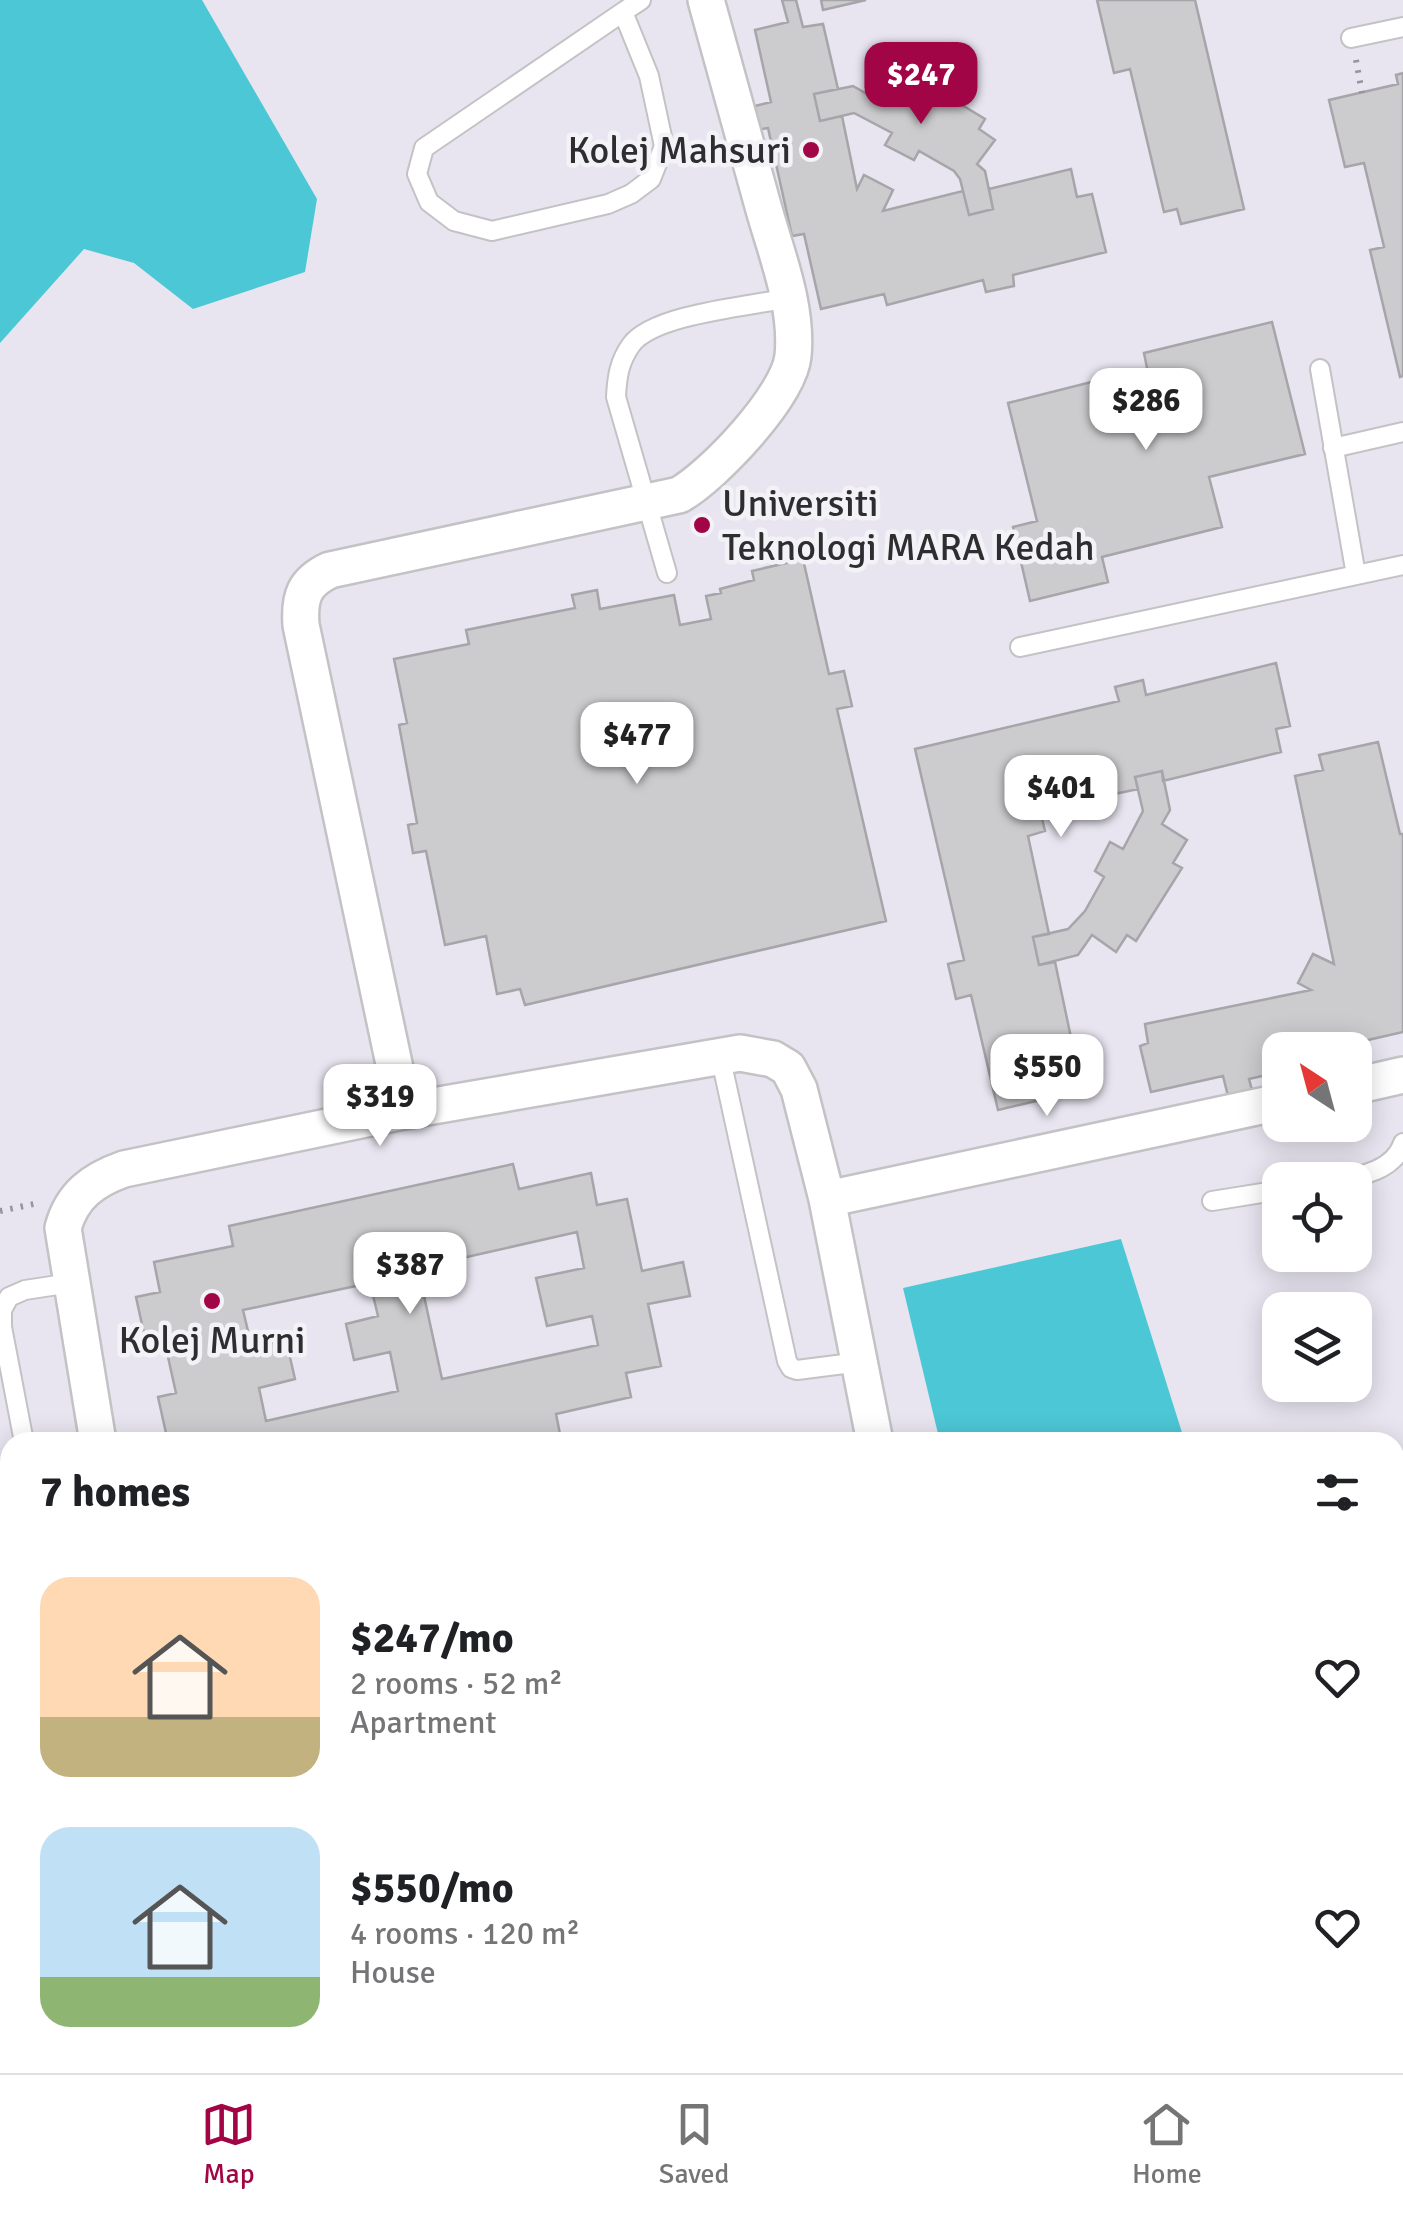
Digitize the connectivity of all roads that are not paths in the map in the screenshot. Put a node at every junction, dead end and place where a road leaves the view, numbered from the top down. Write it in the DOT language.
graph roads {
  1 [pos="641,0"];
  2 [pos="706,0"];
  3 [pos="622,12"];
  4 [pos="1403,27"];
  5 [pos="1351,38"];
  6 [pos="789,298"];
  7 [pos="1320,370"];
  8 [pos="1403,432"];
  9 [pos="1334,448"];
  10 [pos="646,503"];
  11 [pos="1403,564"];
  12 [pos="667,573"];
  13 [pos="1356,575"];
  14 [pos="1020,647"];
  15 [pos="720,1055"];
  16 [pos="1403,1075"];
  17 [pos="1372,1082"];
  18 [pos="1262,1106"];
  19 [pos="404,1111"];
  20 [pos="1403,1142"];
  21 [pos="1372,1172"];
  22 [pos="1262,1193"];
  23 [pos="827,1200"];
  24 [pos="1212,1201"];
  25 [pos="71,1282"];
  26 [pos="860,1362"];
  27 [pos="22,1432"];
  28 [pos="96,1432"];
  29 [pos="873,1432"];
  1 -- 3 [label="lane"];
  2 -- 6 [label="street"];
  3 -- 3 [label="lane"];
  4 -- 5 [label="lane"];
  6 -- 10 [label="street"];
  6 -- 10 [label="lane"];
  7 -- 9 [label="lane"];
  8 -- 9 [label="lane"];
  9 -- 13 [label="lane"];
  10 -- 12 [label="lane"];
  10 -- 19 [label="street"];
  11 -- 13 [label="lane"];
  13 -- 14 [label="lane"];
  15 -- 19 [label="street"];
  15 -- 23 [label="street"];
  15 -- 26 [label="lane"];
  16 -- 17 [label="street"];
  18 -- 23 [label="street"];
  19 -- 25 [label="street"];
  20 -- 21 [label="lane"];
  22 -- 24 [label="lane"];
  23 -- 26 [label="street"];
  25 -- 27 [label="lane"];
  25 -- 28 [label="street"];
  26 -- 29 [label="street"];
}
